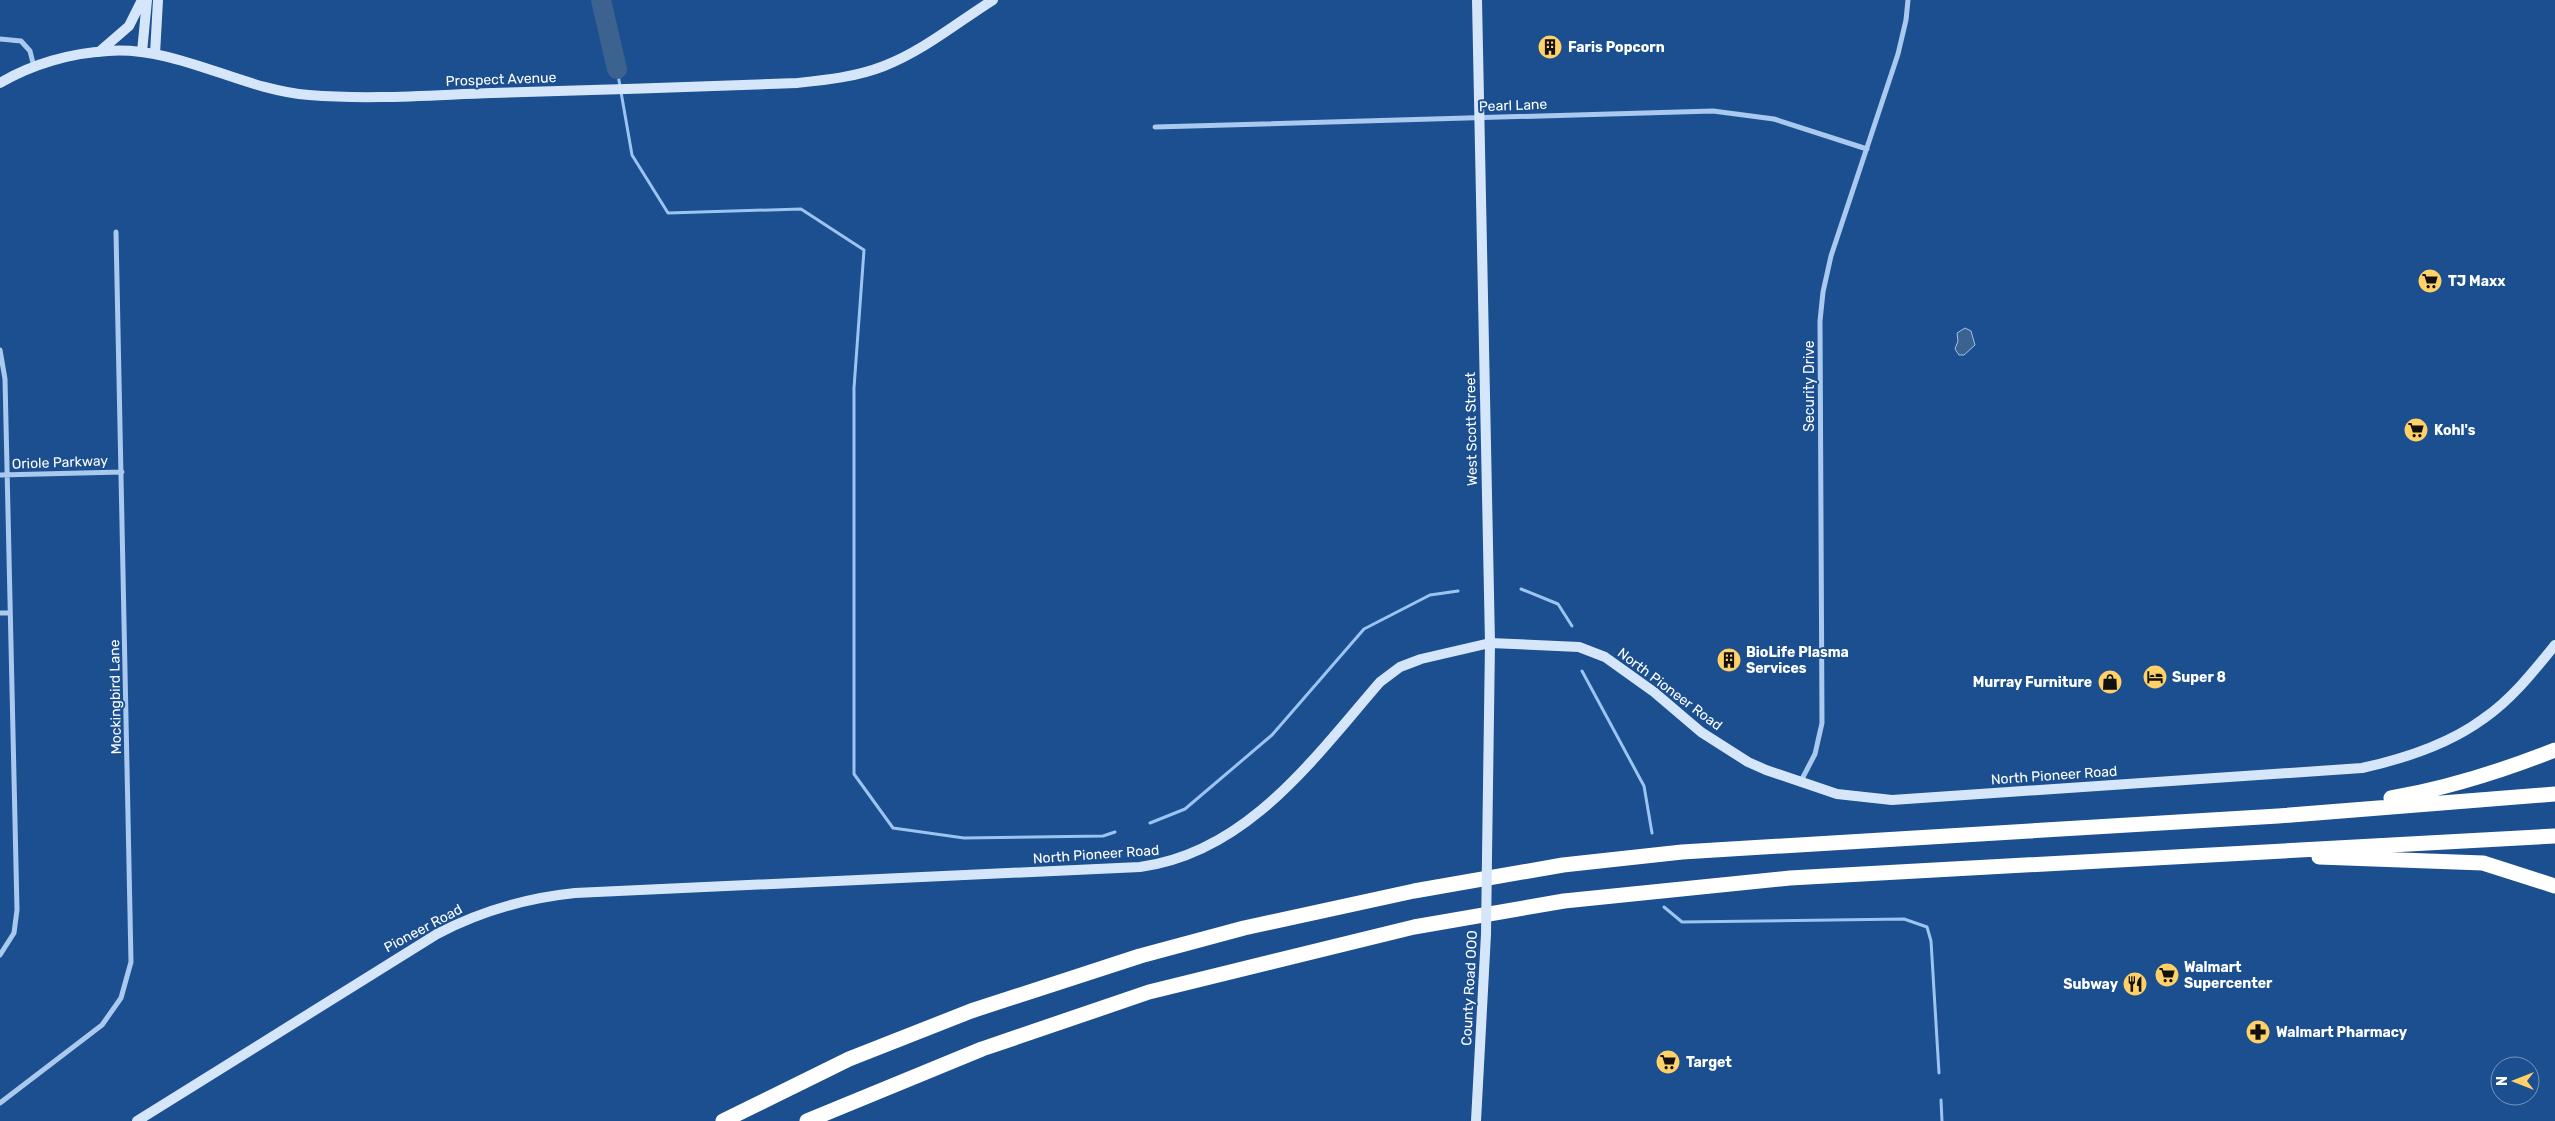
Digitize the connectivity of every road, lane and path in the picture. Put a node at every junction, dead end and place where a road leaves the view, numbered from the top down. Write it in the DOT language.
graph roads {
  1 [pos="142,0"];
  2 [pos="147,0"];
  3 [pos="158,0"];
  4 [pos="993,0"];
  5 [pos="1477,0"];
  6 [pos="1908,0"];
  7 [pos="0,39"];
  8 [pos="98,52"];
  9 [pos="142,52"];
  10 [pos="155,54"];
  11 [pos="34,67"];
  12 [pos="0,83"];
  13 [pos="1479,118"];
  14 [pos="1155,127"];
  15 [pos="1867,149"];
  16 [pos="116,232"];
  17 [pos="0,350"];
  18 [pos="122,472"];
  19 [pos="0,475"];
  20 [pos="7,475"];
  21 [pos="0,613"];
  22 [pos="10,613"];
  23 [pos="1490,643"];
  24 [pos="2555,644"];
  25 [pos="2555,750"];
  26 [pos="1800,781"];
  27 [pos="2555,794"];
  28 [pos="2278,816"];
  29 [pos="2555,836"];
  30 [pos="2225,853"];
  31 [pos="1487,857"];
  32 [pos="825,883"];
  33 [pos="2555,886"];
  34 [pos="0,955"];
  35 [pos="0,1103"];
  36 [pos="137,1121"];
  37 [pos="723,1121"];
  38 [pos="806,1121"];
  39 [pos="1476,1121"];
  1 -- 8 [label="main road"];
  2 -- 9 [label="main road"];
  3 -- 10 [label="main road"];
  4 -- 10 [label="main road, Prospect Avenue"];
  5 -- 13 [label="main road, West Scott Street"];
  6 -- 15 [label="street, Security Drive"];
  7 -- 11 [label="street"];
  8 -- 9 [label="main road, Prospect Avenue"];
  8 -- 11 [label="main road, Prospect Avenue"];
  9 -- 10 [label="main road, Prospect Avenue"];
  11 -- 12 [label="main road, Prospect Avenue"];
  13 -- 14 [label="street, Pearl Lane"];
  13 -- 15 [label="street, Pearl Lane"];
  13 -- 23 [label="main road, West Scott Street"];
  15 -- 26 [label="street, Security Drive"];
  16 -- 18 [label="street, Mockingbird Lane"];
  17 -- 20 [label="street"];
  18 -- 20 [label="street, Oriole Parkway"];
  18 -- 35 [label="street, Mockingbird Lane"];
  19 -- 20 [label="street, Oriole Parkway"];
  20 -- 22 [label="street"];
  21 -- 22 [label="street"];
  22 -- 34 [label="street"];
  23 -- 26 [label="main road, North Pioneer Road"];
  23 -- 31 [label="main road, West Scott Street"];
  23 -- 32 [label="main road, North Pioneer Road"];
  24 -- 26 [label="main road, North Pioneer Road"];
  25 -- 28 [label="highway"];
  27 -- 28 [label="highway"];
  28 -- 37 [label="highway"];
  29 -- 30 [label="highway"];
  30 -- 33 [label="highway"];
  30 -- 38 [label="highway"];
  31 -- 39 [label="main road, County Road OOO, bridge"];
  32 -- 36 [label="main road, Pioneer Road"];
}
